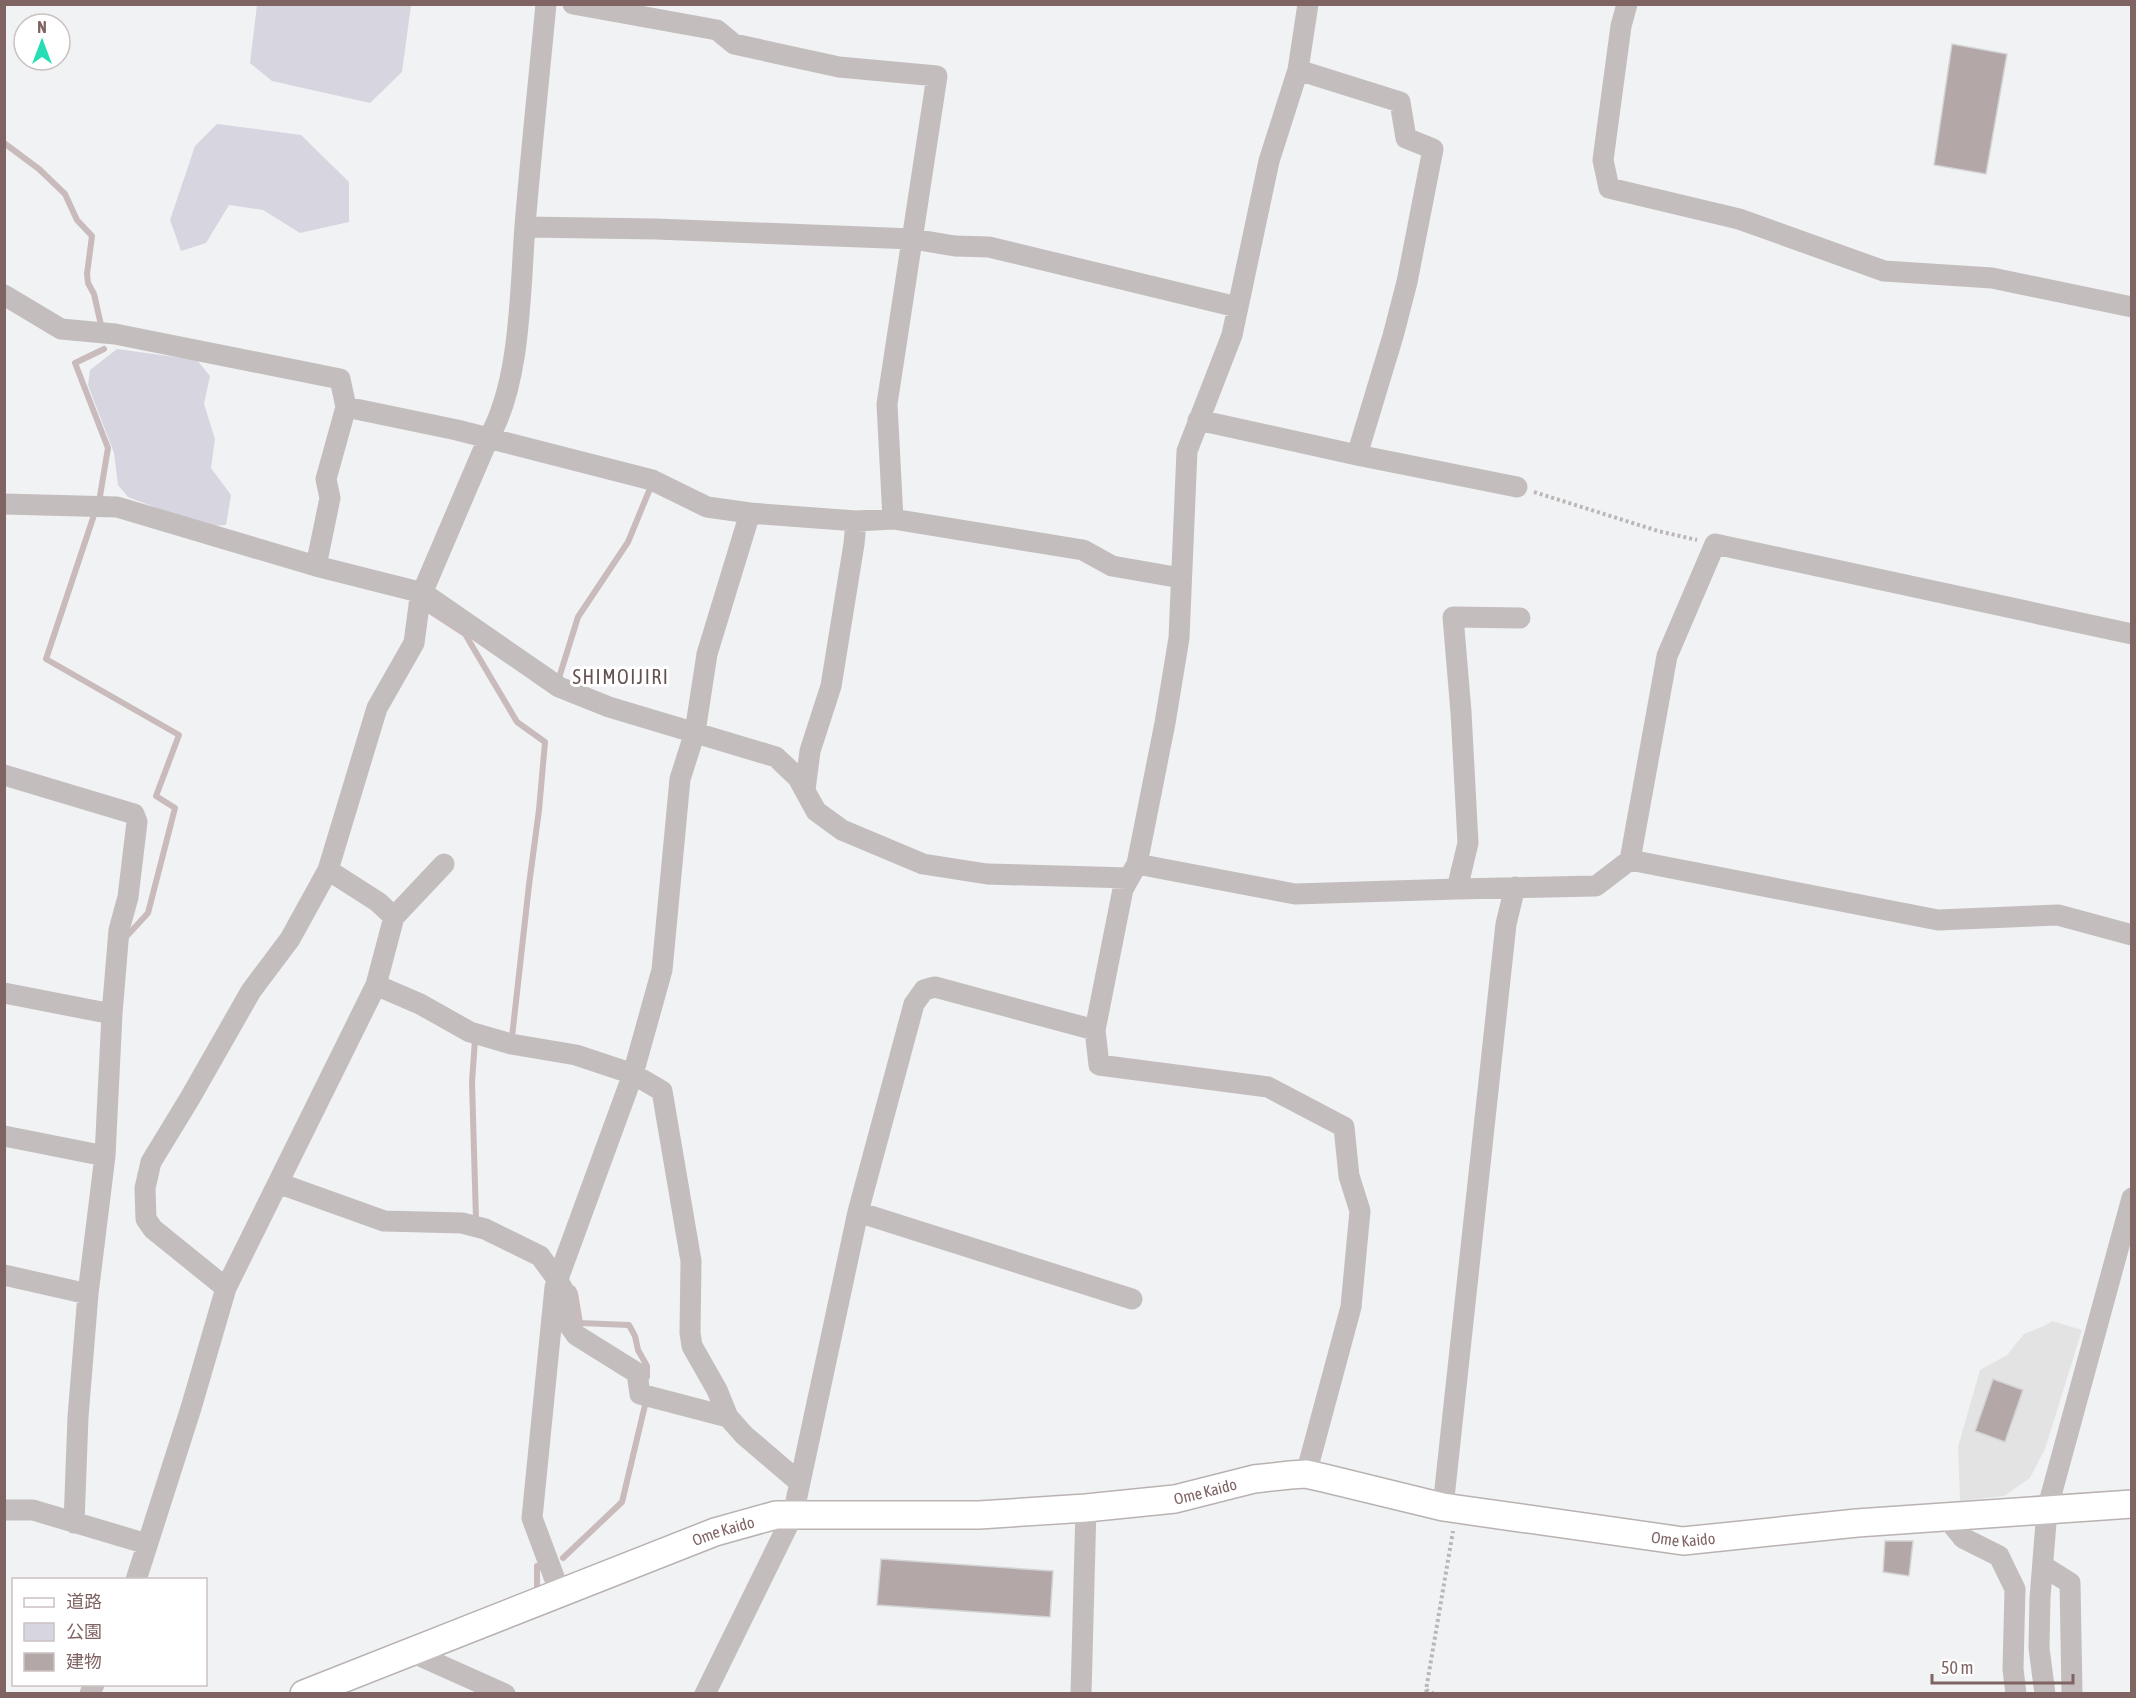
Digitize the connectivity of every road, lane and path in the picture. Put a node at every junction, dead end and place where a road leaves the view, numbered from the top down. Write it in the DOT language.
graph roads {
  1 [pos="546,4"];
  2 [pos="573,4"];
  3 [pos="1308,4"];
  4 [pos="1626,4"];
  5 [pos="1298,70"];
  6 [pos="525,227"];
  7 [pos="913,239"];
  8 [pos="4,295"];
  9 [pos="1237,307"];
  10 [pos="2132,307"];
  11 [pos="346,407"];
  12 [pos="1198,420"];
  13 [pos="488,439"];
  14 [pos="1357,455"];
  15 [pos="1516,486"];
  16 [pos="4,504"];
  17 [pos="750,513"];
  18 [pos="893,519"];
  19 [pos="856,521"];
  20 [pos="1715,544"];
  21 [pos="316,566"];
  22 [pos="1181,578"];
  23 [pos="421,595"];
  24 [pos="1520,618"];
  25 [pos="2132,634"];
  26 [pos="695,732"];
  27 [pos="4,775"];
  28 [pos="805,790"];
  29 [pos="1630,860"];
  30 [pos="444,864"];
  31 [pos="328,870"];
  32 [pos="1133,871"];
  33 [pos="1515,887"];
  34 [pos="1456,889"];
  35 [pos="393,917"];
  36 [pos="2132,935"];
  37 [pos="376,985"];
  38 [pos="4,993"];
  39 [pos="112,1014"];
  40 [pos="1095,1029"];
  41 [pos="633,1074"];
  42 [pos="4,1136"];
  43 [pos="105,1156"];
  44 [pos="278,1183"];
  45 [pos="2132,1198"];
  46 [pos="858,1212"];
  47 [pos="4,1275"];
  48 [pos="557,1280"];
  49 [pos="226,1288"];
  50 [pos="88,1294"];
  51 [pos="1132,1299"];
  52 [pos="728,1417"];
  53 [pos="1306,1474"];
  54 [pos="799,1482"];
  55 [pos="2132,1504"];
  56 [pos="1086,1508"];
  57 [pos="1450,1508"];
  58 [pos="4,1510"];
  59 [pos="2047,1510"];
  60 [pos="793,1515"];
  61 [pos="1946,1517"];
  62 [pos="74,1523"];
  63 [pos="147,1544"];
  64 [pos="2043,1566"];
  65 [pos="137,1578"];
  66 [pos="560,1593"];
  67 [pos="411,1652"];
  68 [pos="304,1694"];
  69 [pos="505,1694"];
  70 [pos="705,1694"];
  71 [pos="1081,1694"];
  72 [pos="1434,1694"];
  73 [pos="2016,1694"];
  74 [pos="2045,1694"];
  75 [pos="2072,1694"];
  1 -- 6 [label="street"];
  2 -- 7 [label="street"];
  3 -- 5 [label="street"];
  4 -- 10 [label="street"];
  5 -- 9 [label="street"];
  5 -- 14 [label="street"];
  6 -- 7 [label="street"];
  6 -- 13 [label="street"];
  7 -- 9 [label="street"];
  7 -- 18 [label="street"];
  8 -- 11 [label="street"];
  9 -- 12 [label="street"];
  11 -- 13 [label="street"];
  11 -- 21 [label="street"];
  12 -- 14 [label="street"];
  12 -- 22 [label="street"];
  13 -- 17 [label="street"];
  13 -- 23 [label="street"];
  14 -- 15 [label="street"];
  15 -- 20 [label="path"];
  16 -- 21 [label="street"];
  17 -- 19 [label="street"];
  17 -- 26 [label="street"];
  18 -- 19 [label="street"];
  18 -- 22 [label="street"];
  19 -- 28 [label="street"];
  20 -- 25 [label="street"];
  20 -- 29 [label="street"];
  21 -- 23 [label="street"];
  22 -- 32 [label="street"];
  23 -- 26 [label="street"];
  23 -- 31 [label="street"];
  24 -- 34 [label="street"];
  26 -- 28 [label="street"];
  26 -- 41 [label="street"];
  27 -- 39 [label="street"];
  28 -- 32 [label="street"];
  29 -- 33 [label="street"];
  29 -- 36 [label="street"];
  30 -- 35 [label="street"];
  31 -- 35 [label="street"];
  31 -- 49 [label="street"];
  32 -- 34 [label="street"];
  32 -- 40 [label="street"];
  33 -- 34 [label="street"];
  33 -- 57 [label="street"];
  35 -- 37 [label="street"];
  37 -- 41 [label="street"];
  37 -- 44 [label="street"];
  38 -- 39 [label="street"];
  39 -- 43 [label="street"];
  40 -- 46 [label="street"];
  40 -- 53 [label="street"];
  41 -- 48 [label="street"];
  41 -- 52 [label="street"];
  42 -- 43 [label="street"];
  43 -- 50 [label="street"];
  44 -- 48 [label="street"];
  44 -- 49 [label="street"];
  45 -- 59 [label="street"];
  46 -- 51 [label="street"];
  46 -- 54 [label="street"];
  47 -- 50 [label="street"];
  48 -- 52 [label="street"];
  48 -- 66 [label="street"];
  49 -- 63 [label="street"];
  50 -- 62 [label="street"];
  52 -- 54 [label="street"];
  53 -- 56 [label="main road, Ome Kaido"];
  53 -- 57 [label="main road, Ome Kaido"];
  54 -- 60 [label="street"];
  55 -- 59 [label="main road, Ome Kaido"];
  56 -- 60 [label="main road, Ome Kaido"];
  56 -- 71 [label="street"];
  57 -- 61 [label="main road, Ome Kaido"];
  57 -- 72 [label="path"];
  58 -- 62 [label="street"];
  59 -- 61 [label="main road, Ome Kaido"];
  59 -- 64 [label="street"];
  60 -- 66 [label="main road, Ome Kaido"];
  60 -- 70 [label="street"];
  61 -- 73 [label="street"];
  62 -- 63 [label="street"];
  63 -- 65 [label="street"];
  64 -- 74 [label="street"];
  64 -- 75 [label="street"];
  66 -- 67 [label="main road, Ome Kaido"];
  67 -- 68 [label="main road, Ome Kaido"];
  67 -- 69 [label="street"];
}
